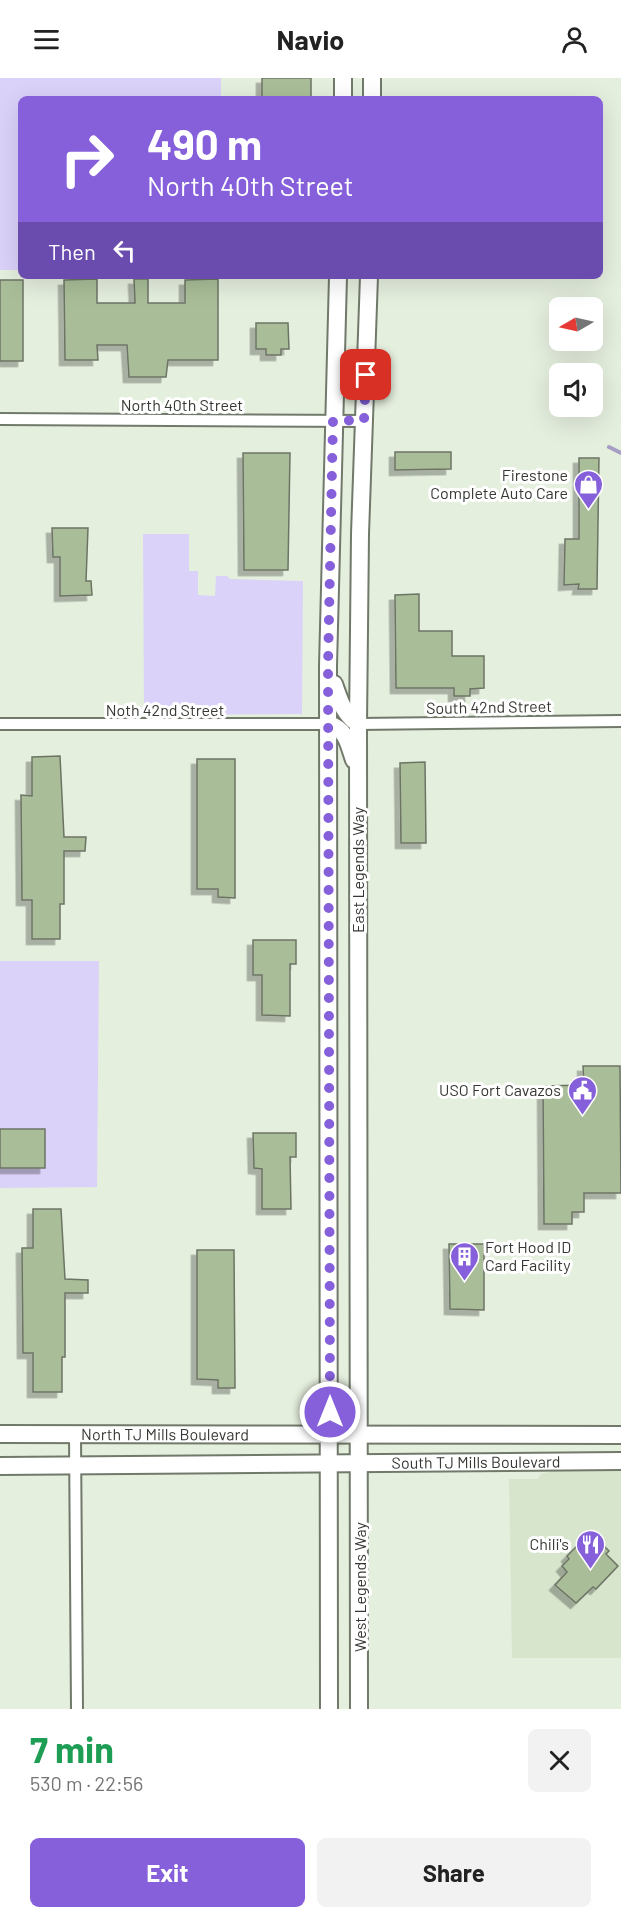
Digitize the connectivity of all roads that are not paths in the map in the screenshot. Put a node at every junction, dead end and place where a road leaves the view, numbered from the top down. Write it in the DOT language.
graph roads {
  1 [pos="343,78"];
  2 [pos="372,78"];
  3 [pos="343,96"];
  4 [pos="372,96"];
  5 [pos="338,279"];
  6 [pos="369,279"];
  7 [pos="0,419"];
  8 [pos="333,420"];
  9 [pos="364,421"];
  10 [pos="328,666"];
  11 [pos="621,721"];
  12 [pos="0,724"];
  13 [pos="329,724"];
  14 [pos="358,724"];
  15 [pos="358,773"];
  16 [pos="0,1434"];
  17 [pos="75,1435"];
  18 [pos="621,1435"];
  19 [pos="330,1436"];
  20 [pos="359,1436"];
  21 [pos="621,1461"];
  22 [pos="360,1464"];
  23 [pos="329,1465"];
  24 [pos="0,1466"];
  25 [pos="75,1466"];
  26 [pos="77,1709"];
  27 [pos="329,1709"];
  28 [pos="359,1709"];
  1 -- 3 [label="street"];
  2 -- 4 [label="street"];
  5 -- 8 [label="street, East Legends Way"];
  6 -- 9 [label="street, East Legends Way"];
  7 -- 8 [label="street, North 40th Street"];
  8 -- 9 [label="street, North 40th Street"];
  8 -- 10 [label="street, East Legends Way"];
  9 -- 14 [label="street, East Legends Way"];
  10 -- 13 [label="street, East Legends Way"];
  10 -- 14 [label="street"];
  11 -- 14 [label="street, South 42nd Street"];
  12 -- 13 [label="street, Noth 42nd Street"];
  13 -- 15 [label="street"];
  13 -- 19 [label="street, East Legends Way"];
  14 -- 15 [label="street, East Legends Way"];
  15 -- 20 [label="street, East Legends Way"];
  16 -- 17 [label="street, North TJ Mills Boulevard"];
  17 -- 19 [label="street, North TJ Mills Boulevard"];
  17 -- 25 [label="street"];
  18 -- 20 [label="street, South TJ Mills Boulevard"];
  19 -- 20 [label="street, South TJ Mills Boulevard"];
  19 -- 23 [label="street, East Legends Way"];
  20 -- 22 [label="street, East Legends Way"];
  21 -- 22 [label="street, South TJ Mills Boulevard"];
  22 -- 23 [label="street, South TJ Mills Boulevard"];
  22 -- 28 [label="street, West Legends Way"];
  23 -- 25 [label="street, North TJ Mills Boulevard"];
  23 -- 27 [label="street, West Legends Way"];
  24 -- 25 [label="street, North TJ Mills Boulevard"];
  25 -- 26 [label="street"];
}
